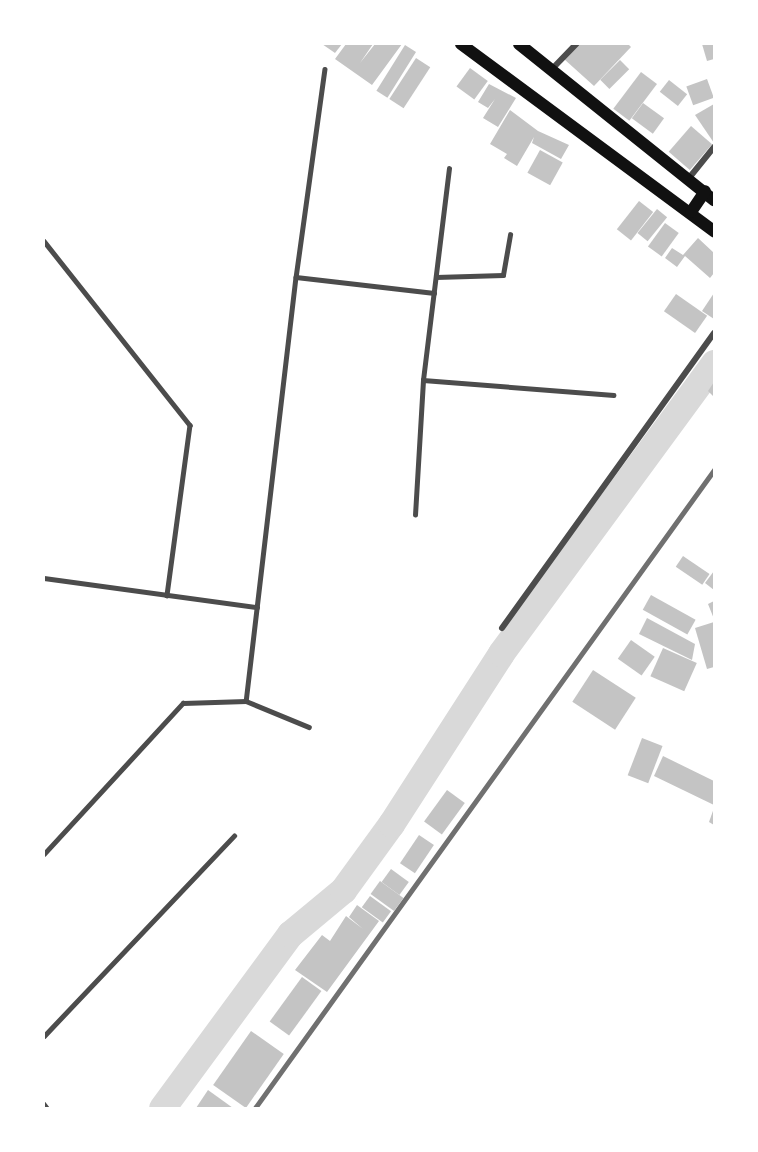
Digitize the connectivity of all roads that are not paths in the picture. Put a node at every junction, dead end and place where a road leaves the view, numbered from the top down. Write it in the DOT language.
graph roads {
  1 [pos="461,44"];
  2 [pos="519,44"];
  3 [pos="576,44"];
  4 [pos="325,69"];
  5 [pos="552,69"];
  6 [pos="714,147"];
  7 [pos="449,169"];
  8 [pos="689,178"];
  9 [pos="710,196"];
  10 [pos="691,212"];
  11 [pos="714,231"];
  12 [pos="510,236"];
  13 [pos="44,241"];
  14 [pos="296,277"];
  15 [pos="436,277"];
  16 [pos="434,293"];
  17 [pos="714,333"];
  18 [pos="423,380"];
  19 [pos="613,395"];
  20 [pos="416,515"];
  21 [pos="44,578"];
  22 [pos="167,595"];
  23 [pos="257,607"];
  24 [pos="502,628"];
  25 [pos="246,701"];
  26 [pos="309,727"];
  27 [pos="234,836"];
  28 [pos="44,854"];
  29 [pos="44,1036"];
  30 [pos="44,1104"];
  31 [pos="46,1108"];
  1 -- 10 [label="main road"];
  2 -- 5 [label="main road"];
  3 -- 5 [label="street"];
  4 -- 14 [label="lane"];
  5 -- 8 [label="main road"];
  6 -- 8 [label="street"];
  7 -- 15 [label="lane"];
  8 -- 9 [label="main road"];
  9 -- 10 [label="main road"];
  10 -- 11 [label="main road"];
  12 -- 15 [label="lane"];
  13 -- 22 [label="lane"];
  14 -- 16 [label="lane"];
  14 -- 23 [label="lane"];
  15 -- 16 [label="lane"];
  16 -- 18 [label="lane"];
  17 -- 24 [label="street"];
  18 -- 19 [label="lane"];
  18 -- 20 [label="lane"];
  21 -- 22 [label="lane"];
  22 -- 23 [label="lane"];
  23 -- 25 [label="lane"];
  25 -- 26 [label="lane"];
  25 -- 28 [label="lane"];
  27 -- 29 [label="lane"];
  30 -- 31 [label="lane"];
}
